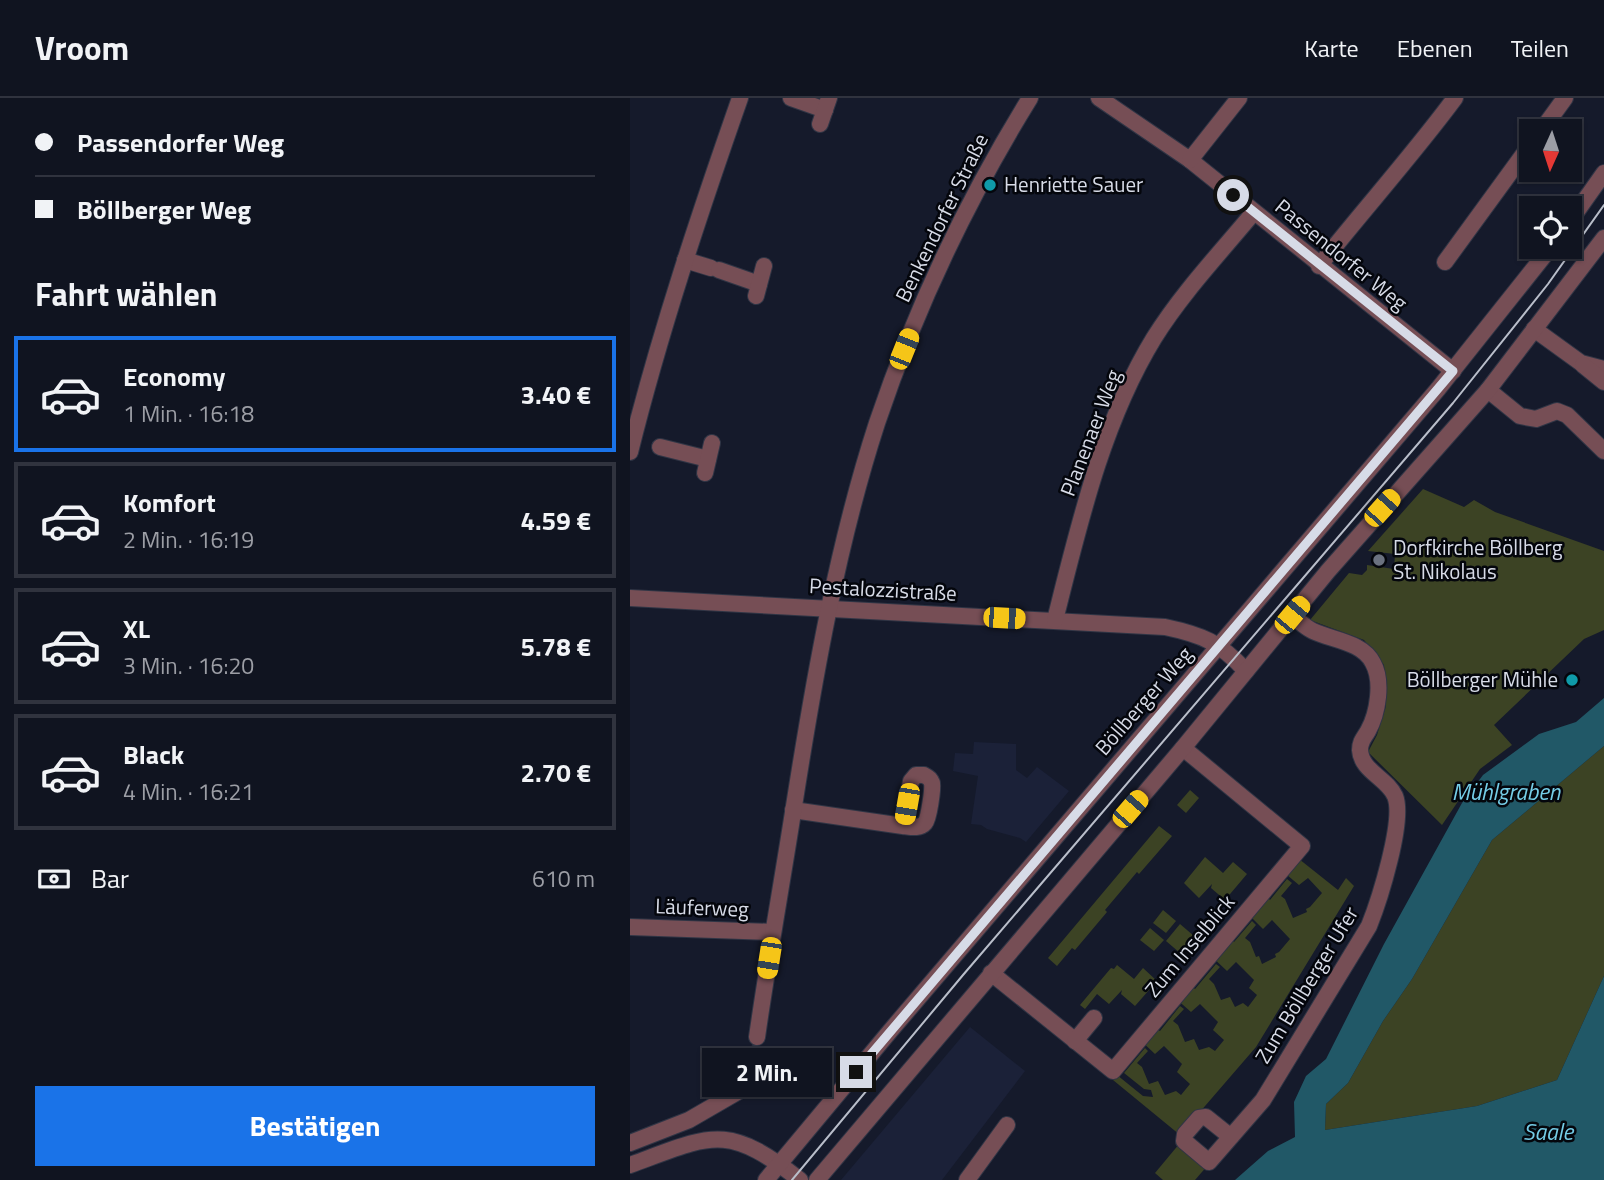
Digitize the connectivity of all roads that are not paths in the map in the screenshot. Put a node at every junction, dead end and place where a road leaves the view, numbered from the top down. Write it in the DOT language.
graph roads {
  1 [pos="740,98"];
  2 [pos="791,98"];
  3 [pos="1030,98"];
  4 [pos="1099,98"];
  5 [pos="1239,98"];
  6 [pos="1455,98"];
  7 [pos="1565,98"];
  8 [pos="825,111"];
  9 [pos="1550,119"];
  10 [pos="1190,160"];
  11 [pos="1519,160"];
  12 [pos="1604,173"];
  13 [pos="1582,204"];
  14 [pos="1254,212"];
  15 [pos="1604,238"];
  16 [pos="1542,259"];
  17 [pos="685,260"];
  18 [pos="1445,262"];
  19 [pos="764,266"];
  20 [pos="1319,266"];
  21 [pos="1534,329"];
  22 [pos="1581,363"];
  23 [pos="1604,369"];
  24 [pos="1453,371"];
  25 [pos="1604,383"];
  26 [pos="1488,390"];
  27 [pos="631,447"];
  28 [pos="1604,452"];
  29 [pos="708,459"];
  30 [pos="630,598"];
  31 [pos="830,609"];
  32 [pos="1292,615"];
  33 [pos="1055,620"];
  34 [pos="1219,646"];
  35 [pos="1246,671"];
  36 [pos="1182,748"];
  37 [pos="793,810"];
  38 [pos="903,827"];
  39 [pos="630,927"];
  40 [pos="773,932"];
  41 [pos="991,973"];
  42 [pos="1094,1018"];
  43 [pos="757,1037"];
  44 [pos="1075,1041"];
  45 [pos="755,1054"];
  46 [pos="1007,1125"];
  47 [pos="1231,1137"];
  48 [pos="630,1143"];
  49 [pos="780,1164"];
  50 [pos="630,1165"];
  51 [pos="766,1180"];
  52 [pos="800,1180"];
  53 [pos="817,1180"];
  54 [pos="967,1180"];
  1 -- 17 [label="street"];
  2 -- 8 [label="street"];
  3 -- 31 [label="street, Benkendorfer Straße"];
  4 -- 10 [label="street, Passendorfer Weg"];
  5 -- 10 [label="street"];
  6 -- 20 [label="street"];
  7 -- 9 [label="street"];
  10 -- 14 [label="street, Passendorfer Weg"];
  11 -- 18 [label="street"];
  12 -- 13 [label="street"];
  14 -- 20 [label="street, Passendorfer Weg"];
  14 -- 33 [label="street, Planenaer Weg"];
  15 -- 21 [label="street"];
  16 -- 24 [label="street, Böllberger Weg"];
  17 -- 19 [label="street"];
  17 -- 27 [label="street"];
  20 -- 24 [label="street, Passendorfer Weg"];
  21 -- 22 [label="street"];
  21 -- 26 [label="street"];
  22 -- 23 [label="street"];
  22 -- 25 [label="street"];
  24 -- 34 [label="street, Böllberger Weg"];
  26 -- 28 [label="street"];
  26 -- 32 [label="street"];
  27 -- 29 [label="street"];
  30 -- 31 [label="street, Pestalozzistraße"];
  31 -- 33 [label="street, Pestalozzistraße"];
  31 -- 37 [label="street, Benkendorfer Straße"];
  32 -- 35 [label="street"];
  32 -- 47 [label="street, Zum Böllberger Ufer"];
  33 -- 34 [label="street, Pestalozzistraße"];
  34 -- 35 [label="street, Pestalozzistraße"];
  34 -- 49 [label="street, Böllberger Weg"];
  35 -- 36 [label="street"];
  36 -- 41 [label="street"];
  36 -- 44 [label="street, Zum Inselblick"];
  37 -- 38 [label="street"];
  37 -- 40 [label="street, Benkendorfer Straße"];
  39 -- 40 [label="street, Läuferweg"];
  40 -- 43 [label="street, Benkendorfer Straße"];
  41 -- 44 [label="street, Zum Inselblick"];
  41 -- 53 [label="street"];
  42 -- 44 [label="street"];
  45 -- 48 [label="street"];
  46 -- 54 [label="street"];
  49 -- 50 [label="street"];
  49 -- 51 [label="street, Böllberger Weg"];
  49 -- 52 [label="street"];
}
